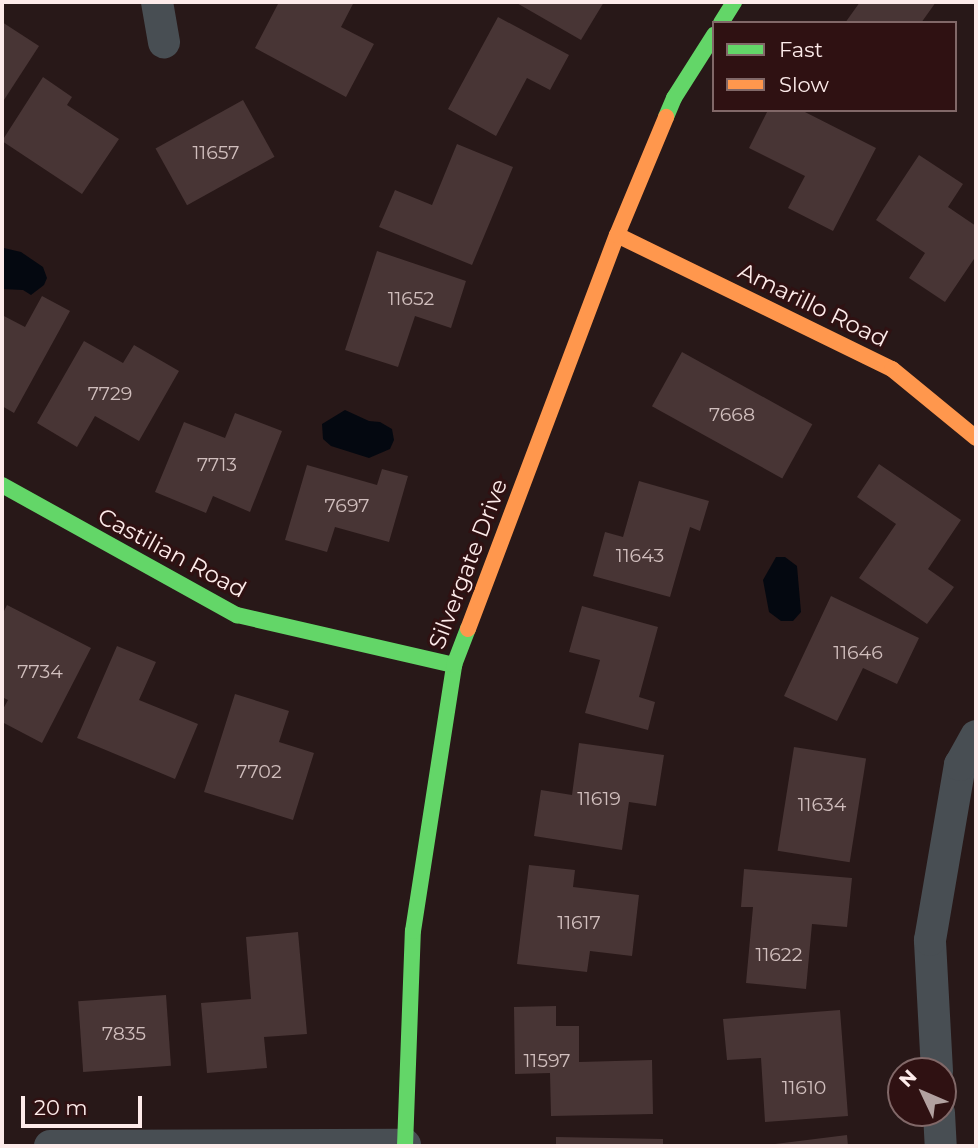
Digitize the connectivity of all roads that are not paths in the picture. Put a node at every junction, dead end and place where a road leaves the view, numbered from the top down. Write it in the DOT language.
graph roads {
  1 [pos="157,2"];
  2 [pos="734,2"];
  3 [pos="722,21"];
  4 [pos="712,38"];
  5 [pos="164,42"];
  6 [pos="617,235"];
  7 [pos="976,438"];
  8 [pos="2,485"];
  9 [pos="454,665"];
  10 [pos="976,736"];
  11 [pos="936,1057"];
  12 [pos="940,1127"];
  13 [pos="50,1146"];
  14 [pos="405,1146"];
  15 [pos="941,1146"];
  1 -- 5 [label="street"];
  2 -- 3 [label="street"];
  4 -- 6 [label="street, Silvergate Drive"];
  6 -- 7 [label="street, Amarillo Road"];
  6 -- 9 [label="street, Silvergate Drive"];
  8 -- 9 [label="street, Castilian Road"];
  9 -- 14 [label="street, Silvergate Drive"];
  10 -- 11 [label="street"];
  12 -- 15 [label="street"];
  13 -- 14 [label="street"];
}
